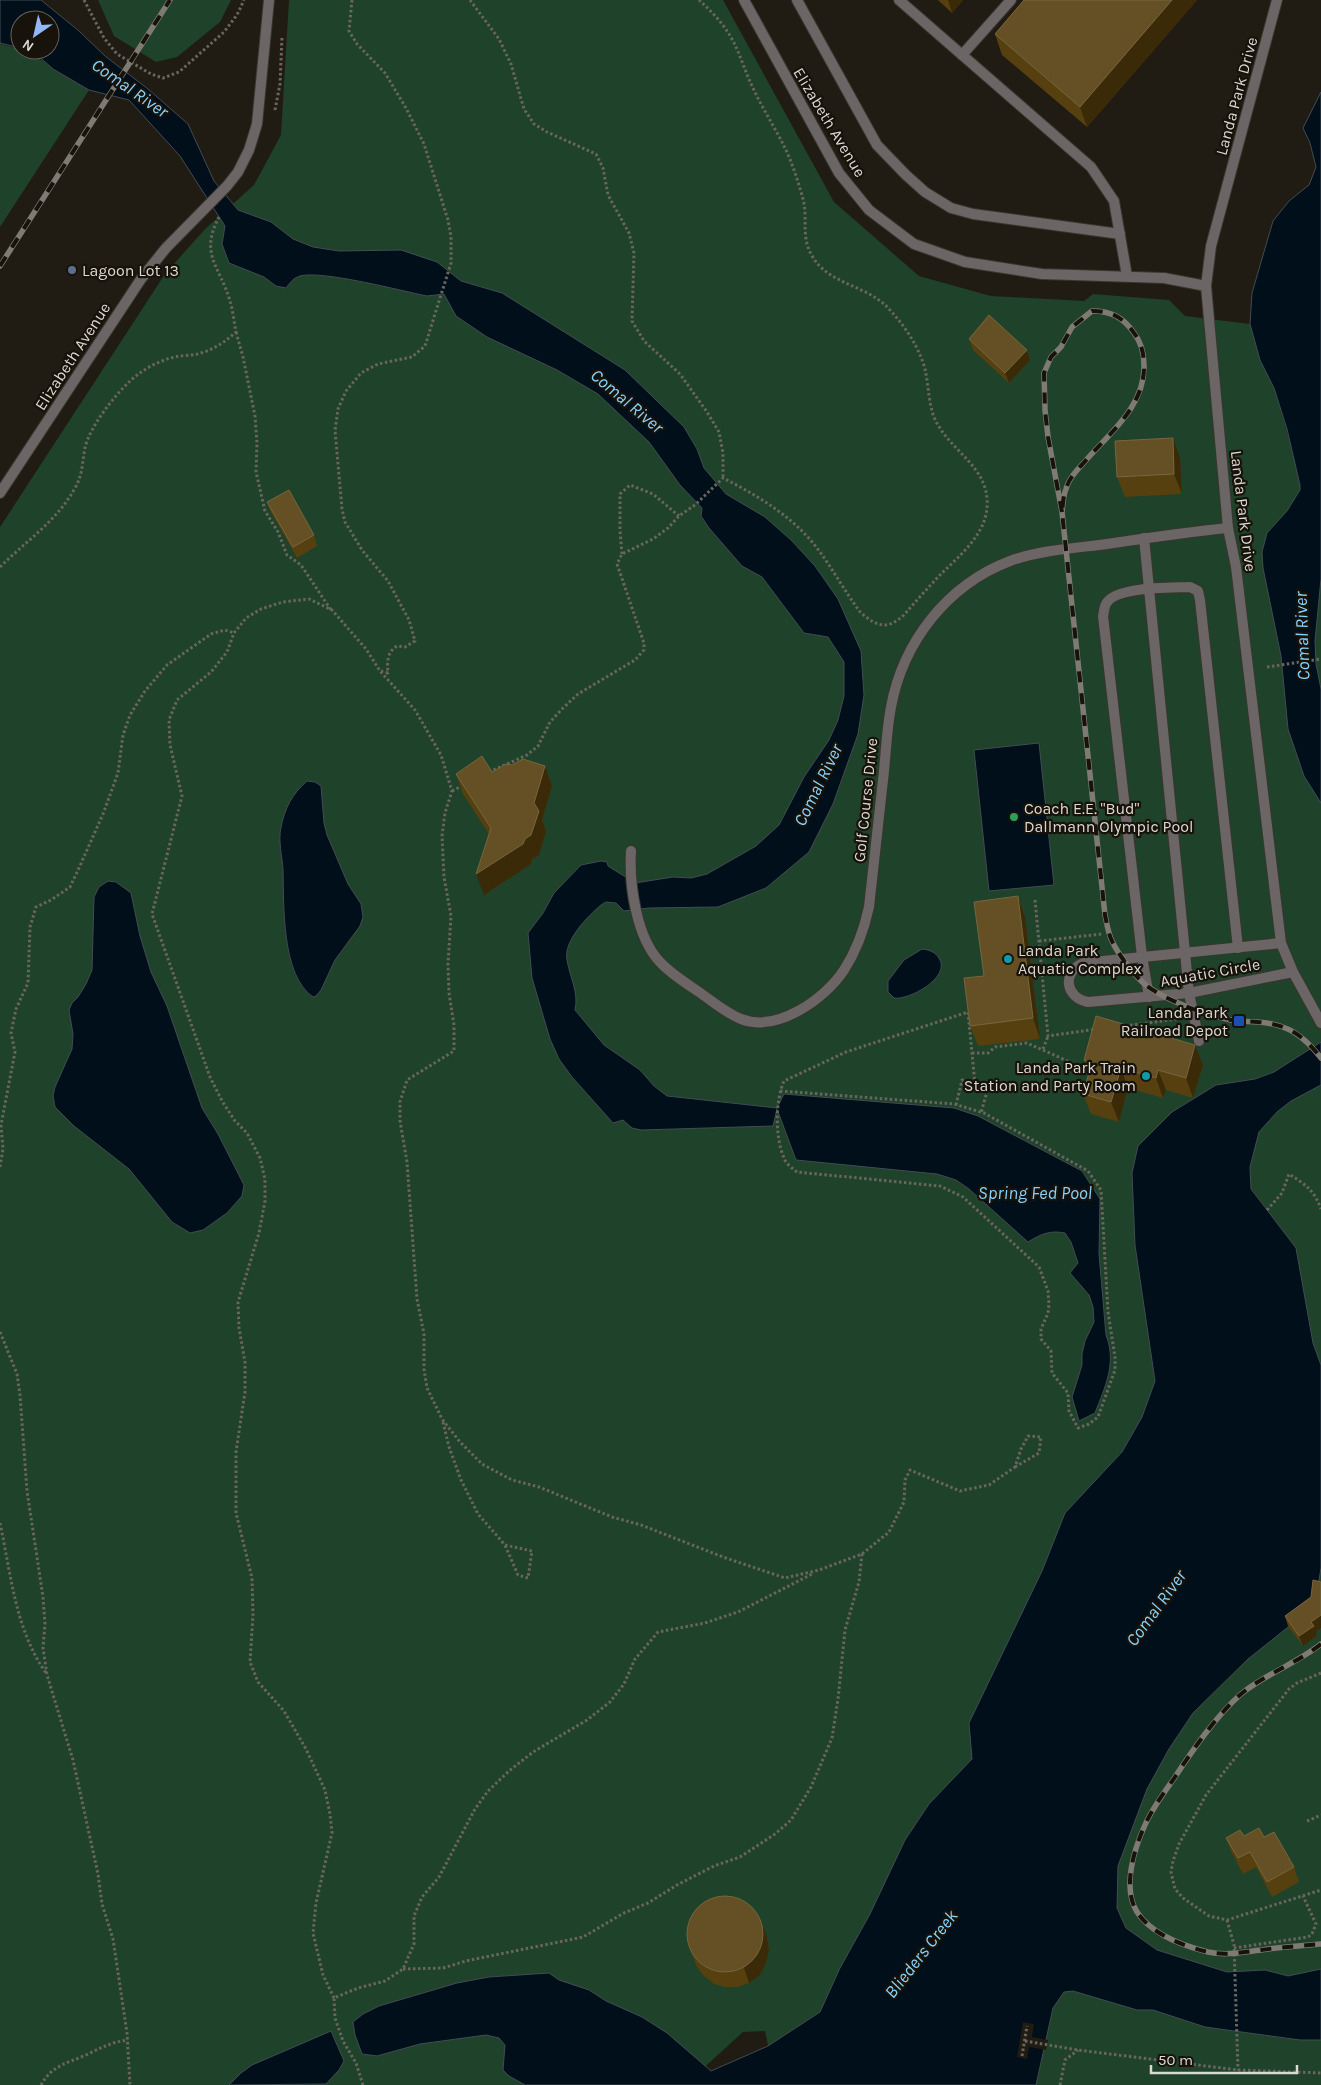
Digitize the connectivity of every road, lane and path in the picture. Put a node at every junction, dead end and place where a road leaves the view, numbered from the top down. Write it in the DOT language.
graph roads {
  1 [pos="84,0"];
  2 [pos="244,0"];
  3 [pos="268,0"];
  4 [pos="352,0"];
  5 [pos="470,0"];
  6 [pos="700,0"];
  7 [pos="744,0"];
  8 [pos="797,0"];
  9 [pos="899,0"];
  10 [pos="1011,0"];
  11 [pos="1277,0"];
  12 [pos="282,34"];
  13 [pos="962,55"];
  14 [pos="274,111"];
  15 [pos="221,213"];
  16 [pos="1120,234"];
  17 [pos="1127,276"];
  18 [pos="1206,286"];
  19 [pos="236,332"];
  20 [pos="722,478"];
  21 [pos="0,493"];
  22 [pos="678,516"];
  23 [pos="1228,528"];
  24 [pos="1144,538"];
  25 [pos="622,554"];
  26 [pos="0,567"];
  27 [pos="1150,590"];
  28 [pos="332,610"];
  29 [pos="234,633"];
  30 [pos="1321,659"];
  31 [pos="1267,667"];
  32 [pos="380,671"];
  33 [pos="482,776"];
  34 [pos="467,783"];
  35 [pos="452,791"];
  36 [pos="631,851"];
  37 [pos="1102,934"];
  38 [pos="1039,941"];
  39 [pos="1281,943"];
  40 [pos="1238,948"];
  41 [pos="1184,952"];
  42 [pos="1142,956"];
  43 [pos="1293,972"];
  44 [pos="1189,993"];
  45 [pos="1149,997"];
  46 [pos="1321,1023"];
  47 [pos="1048,1036"];
  48 [pos="1199,1041"];
  49 [pos="1043,1050"];
  50 [pos="972,1054"];
  51 [pos="1093,1072"];
  52 [pos="975,1084"];
  53 [pos="780,1092"];
  54 [pos="956,1105"];
  55 [pos="981,1113"];
  56 [pos="0,1167"];
  57 [pos="1321,1209"];
  58 [pos="1267,1210"];
  59 [pos="0,1332"];
  60 [pos="442,1419"];
  61 [pos="1015,1467"];
  62 [pos="0,1523"];
  63 [pos="505,1545"];
  64 [pos="862,1554"];
  65 [pos="819,1570"];
  66 [pos="1321,1673"];
  67 [pos="47,1675"];
  68 [pos="1321,1815"];
  69 [pos="1307,1821"];
  70 [pos="1321,1890"];
  71 [pos="1304,1896"];
  72 [pos="1227,1920"];
  73 [pos="1234,1948"];
  74 [pos="403,1969"];
  75 [pos="334,1998"];
  76 [pos="1027,2026"];
  77 [pos="128,2040"];
  78 [pos="1024,2041"];
  79 [pos="1078,2050"];
  80 [pos="1022,2056"];
  81 [pos="1238,2070"];
  82 [pos="1321,2073"];
  83 [pos="41,2085"];
  84 [pos="130,2085"];
  85 [pos="363,2085"];
  86 [pos="1060,2085"];
  1 -- 2 [label="path"];
  3 -- 21 [label="street, Elizabeth Avenue"];
  4 -- 32 [label="path"];
  5 -- 20 [label="path"];
  6 -- 20 [label="path"];
  7 -- 17 [label="street, Elizabeth Avenue"];
  8 -- 16 [label="street"];
  9 -- 13 [label="street"];
  10 -- 13 [label="street"];
  11 -- 18 [label="street, Landa Park Drive"];
  12 -- 14 [label="path"];
  13 -- 16 [label="street"];
  15 -- 19 [label="path"];
  16 -- 17 [label="street"];
  17 -- 18 [label="street, Elizabeth Avenue"];
  18 -- 23 [label="street, Landa Park Drive"];
  19 -- 26 [label="path"];
  19 -- 28 [label="path"];
  20 -- 22 [label="path"];
  22 -- 25 [label="path"];
  22 -- 25 [label="path"];
  23 -- 24 [label="street, Golf Course Drive"];
  23 -- 39 [label="street, Landa Park Drive"];
  24 -- 27 [label="street"];
  24 -- 36 [label="street, Golf Course Drive"];
  25 -- 33 [label="path"];
  27 -- 40 [label="street"];
  27 -- 41 [label="street"];
  27 -- 42 [label="street"];
  28 -- 29 [label="path"];
  28 -- 32 [label="path"];
  29 -- 56 [label="path"];
  29 -- 75 [label="path"];
  30 -- 31 [label="path"];
  32 -- 35 [label="path"];
  34 -- 35 [label="path"];
  35 -- 60 [label="path"];
  37 -- 38 [label="path"];
  39 -- 40 [label="street, Aquatic Circle"];
  39 -- 43 [label="street, Landa Park Drive"];
  40 -- 41 [label="street, Aquatic Circle"];
  41 -- 42 [label="street, Aquatic Circle"];
  41 -- 44 [label="street"];
  42 -- 45 [label="street"];
  42 -- 45 [label="street, Aquatic Circle"];
  43 -- 44 [label="street, Aquatic Circle"];
  43 -- 46 [label="street, Landa Park Drive"];
  44 -- 45 [label="street, Aquatic Circle"];
  44 -- 48 [label="street"];
  47 -- 49 [label="path"];
  49 -- 50 [label="path"];
  49 -- 51 [label="path"];
  50 -- 52 [label="path"];
  50 -- 53 [label="path"];
  52 -- 54 [label="path"];
  52 -- 55 [label="path"];
  53 -- 54 [label="path"];
  53 -- 55 [label="path"];
  54 -- 55 [label="path"];
  57 -- 58 [label="path"];
  59 -- 67 [label="path"];
  60 -- 63 [label="path"];
  60 -- 65 [label="path"];
  61 -- 61 [label="path"];
  61 -- 64 [label="path"];
  62 -- 67 [label="path"];
  63 -- 63 [label="path"];
  64 -- 65 [label="path"];
  64 -- 74 [label="path"];
  65 -- 74 [label="path"];
  66 -- 72 [label="path"];
  67 -- 77 [label="path"];
  68 -- 69 [label="path"];
  70 -- 71 [label="path"];
  71 -- 72 [label="path"];
  71 -- 73 [label="path"];
  72 -- 73 [label="path"];
  73 -- 81 [label="path"];
  74 -- 75 [label="path"];
  75 -- 85 [label="path"];
  76 -- 78 [label="path"];
  77 -- 83 [label="path"];
  77 -- 84 [label="path"];
  78 -- 79 [label="path"];
  78 -- 80 [label="path"];
  79 -- 81 [label="path"];
  79 -- 86 [label="path"];
  81 -- 82 [label="path"];
}
